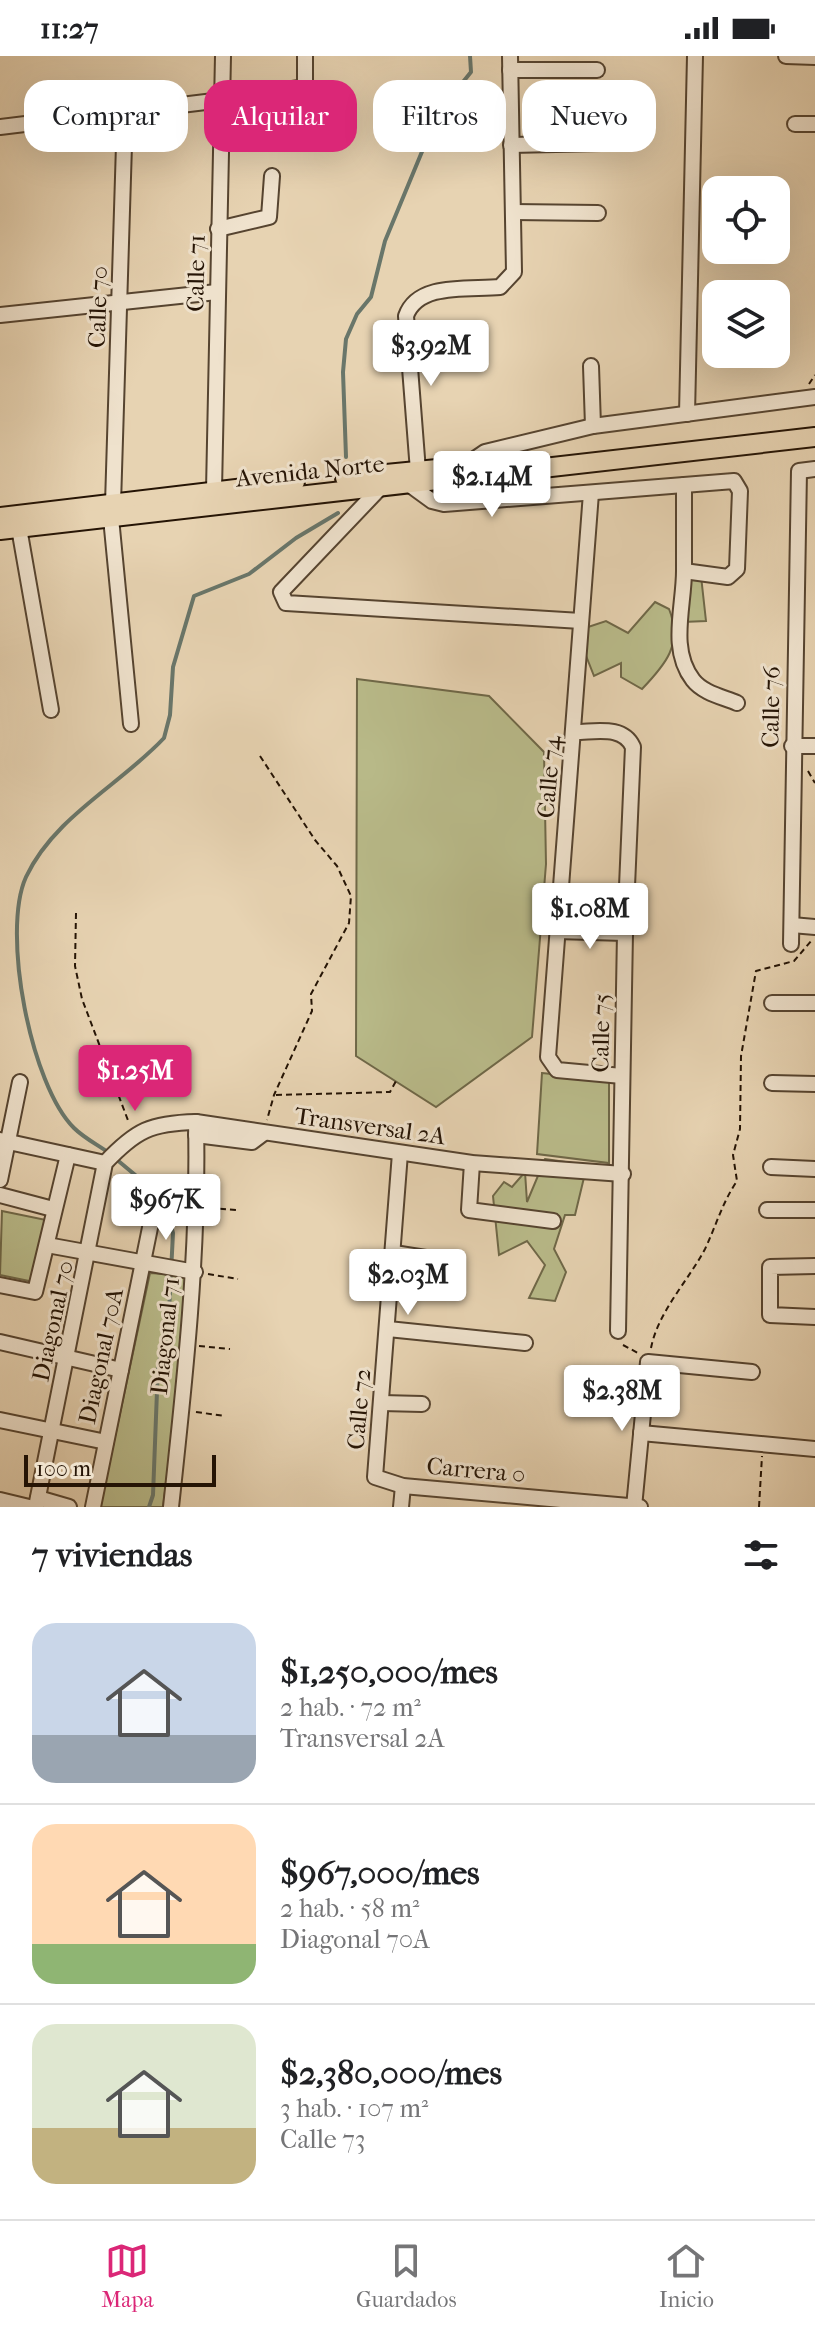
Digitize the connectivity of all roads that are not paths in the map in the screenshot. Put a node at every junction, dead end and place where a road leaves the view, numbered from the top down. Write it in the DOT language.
graph roads {
  1 [pos="223,56"];
  2 [pos="305,56"];
  3 [pos="695,56"];
  4 [pos="786,56"];
  5 [pos="815,57"];
  6 [pos="510,63"];
  7 [pos="597,70"];
  8 [pos="222,80"];
  9 [pos="305,80"];
  10 [pos="24,124"];
  11 [pos="795,124"];
  12 [pos="815,124"];
  13 [pos="0,127"];
  14 [pos="511,145"];
  15 [pos="522,145"];
  16 [pos="124,152"];
  17 [pos="220,152"];
  18 [pos="272,176"];
  19 [pos="513,212"];
  20 [pos="598,213"];
  21 [pos="218,229"];
  22 [pos="217,292"];
  23 [pos="121,303"];
  24 [pos="0,315"];
  25 [pos="591,366"];
  26 [pos="815,397"];
  27 [pos="687,414"];
  28 [pos="593,426"];
  29 [pos="815,427"];
  30 [pos="815,437"];
  31 [pos="463,467"];
  32 [pos="815,469"];
  33 [pos="414,478"];
  34 [pos="684,485"];
  35 [pos="380,488"];
  36 [pos="214,490"];
  37 [pos="591,493"];
  38 [pos="112,511"];
  39 [pos="0,517"];
  40 [pos="19,528"];
  41 [pos="0,530"];
  42 [pos="684,571"];
  43 [pos="581,621"];
  44 [pos="737,703"];
  45 [pos="51,710"];
  46 [pos="131,724"];
  47 [pos="575,732"];
  48 [pos="792,746"];
  49 [pos="815,746"];
  50 [pos="792,925"];
  51 [pos="815,927"];
  52 [pos="557,931"];
  53 [pos="625,933"];
  54 [pos="791,944"];
  55 [pos="772,1003"];
  56 [pos="815,1003"];
  57 [pos="622,1076"];
  58 [pos="20,1082"];
  59 [pos="772,1083"];
  60 [pos="815,1084"];
  61 [pos="196,1129"];
  62 [pos="5,1141"];
  63 [pos="400,1153"];
  64 [pos="68,1155"];
  65 [pos="105,1163"];
  66 [pos="472,1163"];
  67 [pos="771,1167"];
  68 [pos="815,1169"];
  69 [pos="623,1174"];
  70 [pos="0,1180"];
  71 [pos="0,1195"];
  72 [pos="53,1209"];
  73 [pos="767,1210"];
  74 [pos="815,1210"];
  75 [pos="153,1213"];
  76 [pos="553,1221"];
  77 [pos="47,1245"];
  78 [pos="90,1253"];
  79 [pos="394,1253"];
  80 [pos="451,1262"];
  81 [pos="150,1264"];
  82 [pos="815,1266"];
  83 [pos="188,1271"];
  84 [pos="0,1285"];
  85 [pos="815,1317"];
  86 [pos="388,1329"];
  87 [pos="618,1331"];
  88 [pos="0,1342"];
  89 [pos="525,1343"];
  90 [pos="68,1358"];
  91 [pos="121,1370"];
  92 [pos="752,1372"];
  93 [pos="382,1403"];
  94 [pos="422,1404"];
  95 [pos="0,1420"];
  96 [pos="52,1431"];
  97 [pos="641,1433"];
  98 [pos="106,1442"];
  99 [pos="815,1449"];
  100 [pos="375,1477"];
  101 [pos="403,1486"];
  102 [pos="0,1500"];
  103 [pos="34,1504"];
  104 [pos="69,1507"];
  105 [pos="93,1507"];
  106 [pos="171,1507"];
  107 [pos="401,1507"];
  108 [pos="636,1507"];
  1 -- 8 [label="street, Calle 71"];
  2 -- 9 [label="street"];
  3 -- 27 [label="street"];
  4 -- 5 [label="street"];
  6 -- 7 [label="street"];
  6 -- 14 [label="street"];
  10 -- 13 [label="street"];
  11 -- 12 [label="street"];
  14 -- 15 [label="street"];
  14 -- 19 [label="street"];
  16 -- 23 [label="street, Calle 70"];
  17 -- 21 [label="street, Calle 71"];
  18 -- 21 [label="street"];
  19 -- 20 [label="street"];
  19 -- 33 [label="street"];
  21 -- 22 [label="street, Calle 71"];
  22 -- 23 [label="street"];
  22 -- 36 [label="street, Calle 71"];
  23 -- 24 [label="street"];
  23 -- 38 [label="street, Calle 70"];
  25 -- 28 [label="street"];
  26 -- 27 [label="street"];
  27 -- 28 [label="street"];
  28 -- 31 [label="street"];
  29 -- 31 [label="main road, Avenida Norte"];
  30 -- 33 [label="main road, Avenida Norte"];
  31 -- 33 [label="main road, Avenida Norte"];
  32 -- 48 [label="street, Calle 76"];
  33 -- 35 [label="main road, Avenida Norte"];
  33 -- 36 [label="main road, Avenida Norte"];
  33 -- 37 [label="street"];
  34 -- 37 [label="street"];
  34 -- 42 [label="street"];
  34 -- 42 [label="street"];
  35 -- 38 [label="main road, Avenida Norte"];
  35 -- 43 [label="street"];
  36 -- 38 [label="main road, Avenida Norte"];
  37 -- 43 [label="street, Calle 74"];
  38 -- 39 [label="main road, Avenida Norte"];
  38 -- 40 [label="main road, Avenida Norte"];
  38 -- 46 [label="street, Calle 70"];
  40 -- 41 [label="main road, Avenida Norte"];
  40 -- 45 [label="street"];
  42 -- 44 [label="street"];
  43 -- 47 [label="street, Calle 74"];
  47 -- 52 [label="street, Calle 74"];
  47 -- 53 [label="street, Calle 75"];
  48 -- 49 [label="street"];
  48 -- 50 [label="street, Calle 76"];
  50 -- 51 [label="street"];
  50 -- 54 [label="street, Calle 76"];
  52 -- 53 [label="street"];
  52 -- 57 [label="street, Calle 74"];
  53 -- 57 [label="street, Calle 75"];
  55 -- 56 [label="street"];
  57 -- 69 [label="street, Calle 75"];
  58 -- 62 [label="street"];
  59 -- 60 [label="street"];
  61 -- 63 [label="street, Transversal 2A"];
  61 -- 65 [label="street, Transversal 2A"];
  61 -- 83 [label="street, Diagonal 71"];
  62 -- 64 [label="street"];
  62 -- 70 [label="street"];
  63 -- 66 [label="street, Transversal 2A"];
  63 -- 79 [label="street, Calle 72"];
  64 -- 65 [label="street"];
  64 -- 72 [label="street"];
  65 -- 78 [label="street, Diagonal 70"];
  66 -- 69 [label="street, Transversal 2A"];
  66 -- 76 [label="street"];
  67 -- 68 [label="street"];
  69 -- 87 [label="street, Calle 75"];
  71 -- 72 [label="street"];
  72 -- 77 [label="street"];
  73 -- 74 [label="street"];
  75 -- 81 [label="street, Diagonal 70A"];
  77 -- 78 [label="street"];
  77 -- 84 [label="street"];
  78 -- 81 [label="street"];
  78 -- 90 [label="street, Diagonal 70"];
  79 -- 80 [label="street"];
  79 -- 86 [label="street, Calle 72"];
  81 -- 83 [label="street"];
  81 -- 91 [label="street, Diagonal 70A"];
  82 -- 85 [label="street"];
  83 -- 106 [label="street, Diagonal 71"];
  86 -- 89 [label="street"];
  86 -- 93 [label="street, Calle 72"];
  88 -- 90 [label="street"];
  90 -- 91 [label="street"];
  90 -- 96 [label="street, Diagonal 70"];
  91 -- 98 [label="street, Diagonal 70A"];
  92 -- 97 [label="street"];
  93 -- 94 [label="street"];
  93 -- 100 [label="street, Calle 72"];
  95 -- 96 [label="street"];
  96 -- 98 [label="street"];
  96 -- 103 [label="street, Diagonal 70"];
  97 -- 99 [label="street"];
  97 -- 108 [label="street"];
  98 -- 105 [label="street, Diagonal 70A"];
  100 -- 101 [label="street, Carrera 0"];
  101 -- 107 [label="street"];
  101 -- 108 [label="street, Carrera 0"];
  102 -- 103 [label="street"];
  103 -- 104 [label="street"];
}
